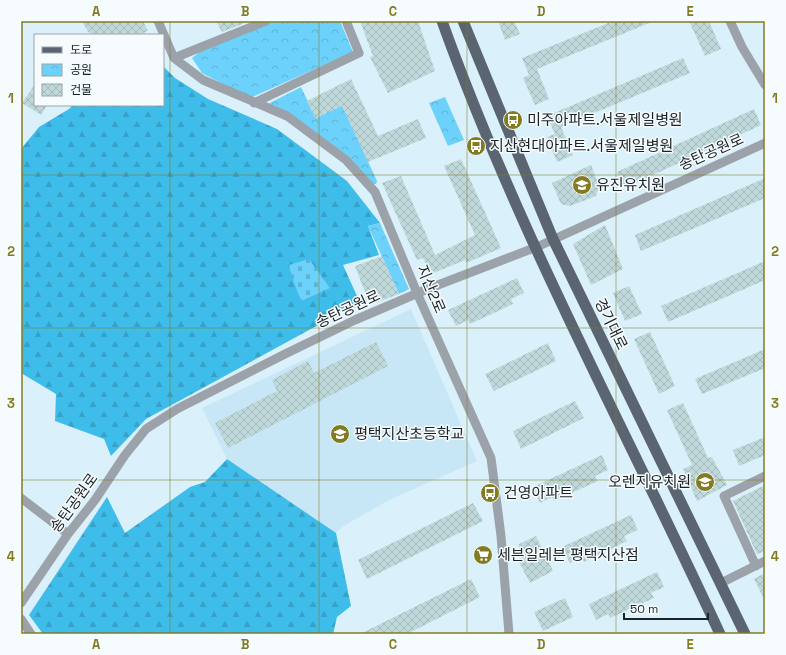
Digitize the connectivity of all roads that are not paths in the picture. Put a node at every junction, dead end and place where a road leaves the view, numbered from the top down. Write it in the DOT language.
graph roads {
  1 [pos="158,21"];
  2 [pos="266,21"];
  3 [pos="346,21"];
  4 [pos="442,21"];
  5 [pos="463,21"];
  6 [pos="730,21"];
  7 [pos="164,34"];
  8 [pos="164,35"];
  9 [pos="174,58"];
  10 [pos="765,85"];
  11 [pos="254,102"];
  12 [pos="765,143"];
  13 [pos="553,239"];
  14 [pos="534,247"];
  15 [pos="417,293"];
  16 [pos="765,476"];
  17 [pos="21,498"];
  18 [pos="68,534"];
  19 [pos="765,561"];
  20 [pos="756,566"];
  21 [pos="721,584"];
  22 [pos="21,604"];
  23 [pos="21,619"];
  24 [pos="31,634"];
  25 [pos="509,634"];
  26 [pos="720,634"];
  27 [pos="745,634"];
  1 -- 7 [label="street, 지산2로"];
  2 -- 9 [label="street"];
  3 -- 11 [label="street"];
  4 -- 14 [label="main road"];
  5 -- 13 [label="main road, 경기대로"];
  6 -- 10 [label="street"];
  8 -- 9 [label="street, 지산2로"];
  9 -- 11 [label="street, 지산2로"];
  11 -- 15 [label="street, 지산2로"];
  12 -- 13 [label="street, 송탄공원로"];
  13 -- 14 [label="street, 송탄공원로"];
  13 -- 21 [label="main road, 경기대로"];
  14 -- 15 [label="street, 송탄공원로"];
  14 -- 26 [label="main road"];
  15 -- 18 [label="street, 송탄공원로"];
  15 -- 25 [label="street, 지산2로"];
  16 -- 20 [label="street"];
  17 -- 18 [label="street"];
  18 -- 22 [label="street, 송탄공원로"];
  19 -- 20 [label="street"];
  20 -- 21 [label="street"];
  21 -- 27 [label="main road, 경기대로"];
  23 -- 24 [label="street"];
}
